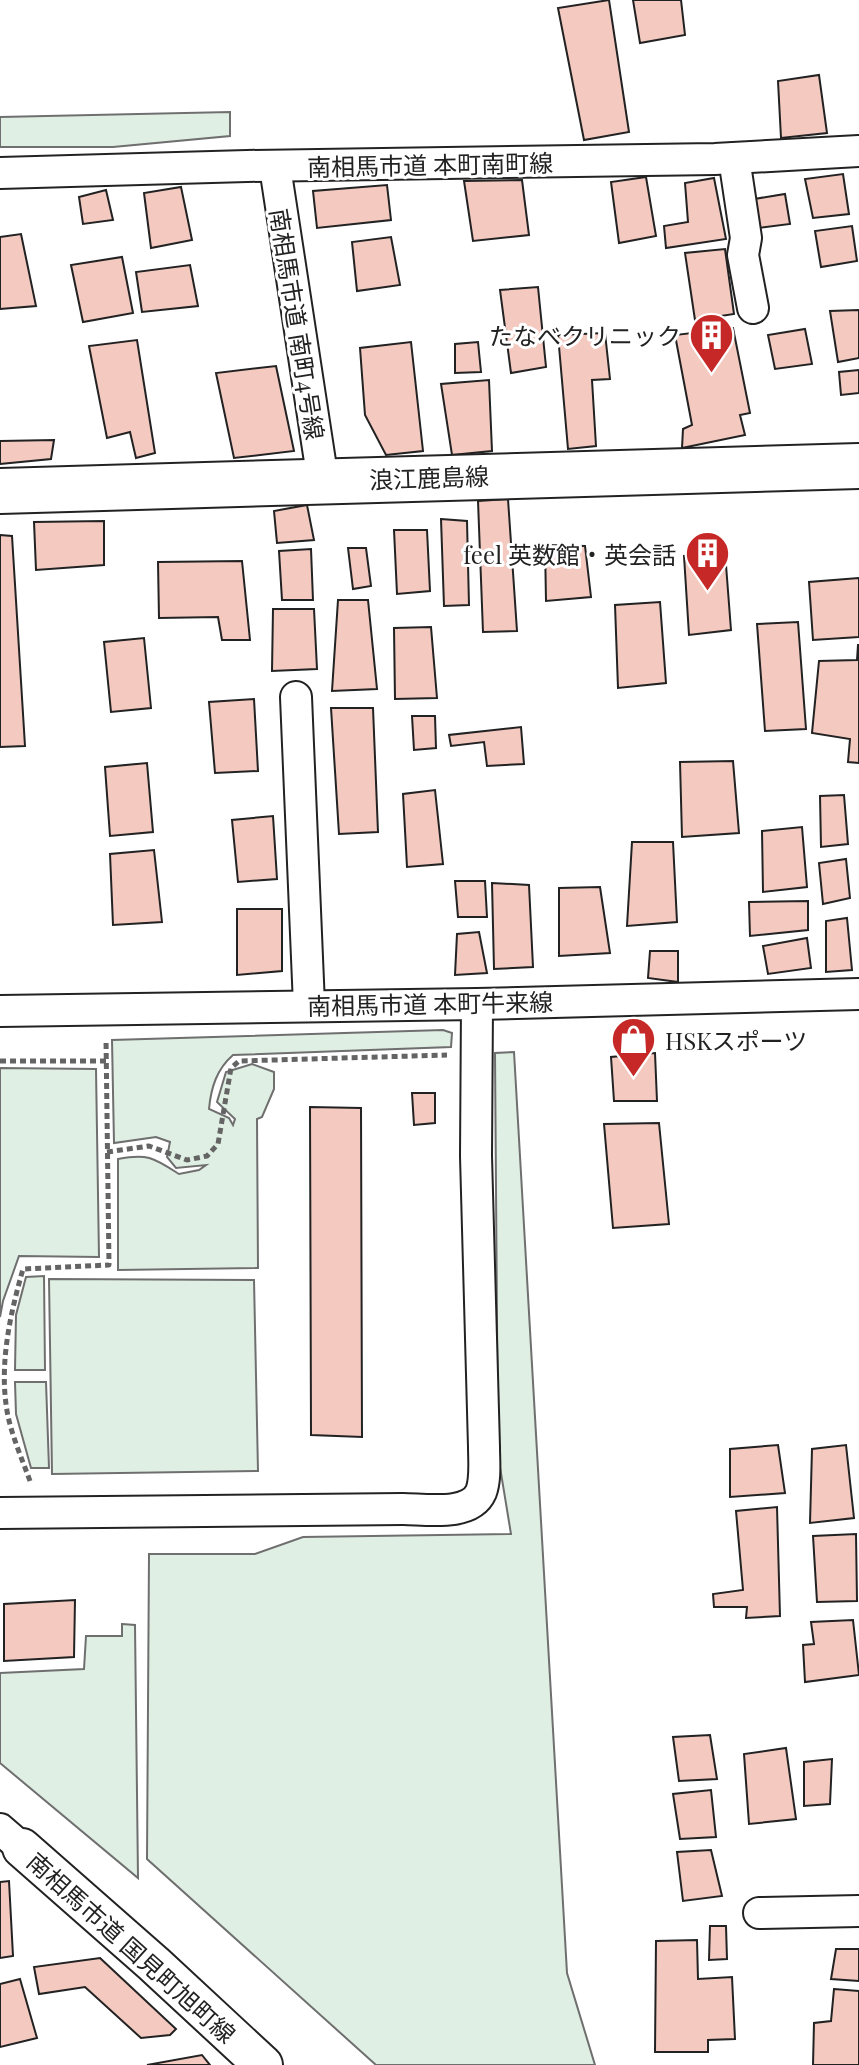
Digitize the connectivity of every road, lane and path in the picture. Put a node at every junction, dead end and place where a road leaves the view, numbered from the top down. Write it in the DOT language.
graph roads {
  1 [pos="859,151"];
  2 [pos="734,158"];
  3 [pos="275,167"];
  4 [pos="0,173"];
  5 [pos="753,308"];
  6 [pos="859,466"];
  7 [pos="323,481"];
  8 [pos="0,491"];
  9 [pos="296,697"];
  10 [pos="859,994"];
  11 [pos="477,1004"];
  12 [pos="309,1005"];
  13 [pos="0,1011"];
  14 [pos="106,1030"];
  15 [pos="460,1055"];
  16 [pos="0,1061"];
  17 [pos="107,1061"];
  18 [pos="107,1152"];
  19 [pos="31,1484"];
  20 [pos="0,1513"];
  21 [pos="11,1839"];
  22 [pos="859,1911"];
  23 [pos="759,1913"];
  24 [pos="263,2065"];
  1 -- 2 [label="street, 南相馬市道 本町南町線"];
  2 -- 3 [label="street, 南相馬市道 本町南町線"];
  2 -- 5 [label="street"];
  3 -- 4 [label="street, 南相馬市道 本町南町線"];
  3 -- 7 [label="street, 南相馬市道 南町4号線"];
  6 -- 7 [label="main road, 浪江鹿島線"];
  7 -- 8 [label="main road, 浪江鹿島線"];
  9 -- 12 [label="street"];
  10 -- 11 [label="street, 南相馬市道 本町牛来線"];
  11 -- 12 [label="street, 南相馬市道 本町牛来線"];
  11 -- 20 [label="street"];
  12 -- 13 [label="street, 南相馬市道 本町牛来線"];
  14 -- 17 [label="path"];
  15 -- 18 [label="path"];
  16 -- 17 [label="path"];
  17 -- 18 [label="path"];
  18 -- 19 [label="path"];
  21 -- 24 [label="street, 南相馬市道 国見町旭町線"];
  22 -- 23 [label="street"];
}
